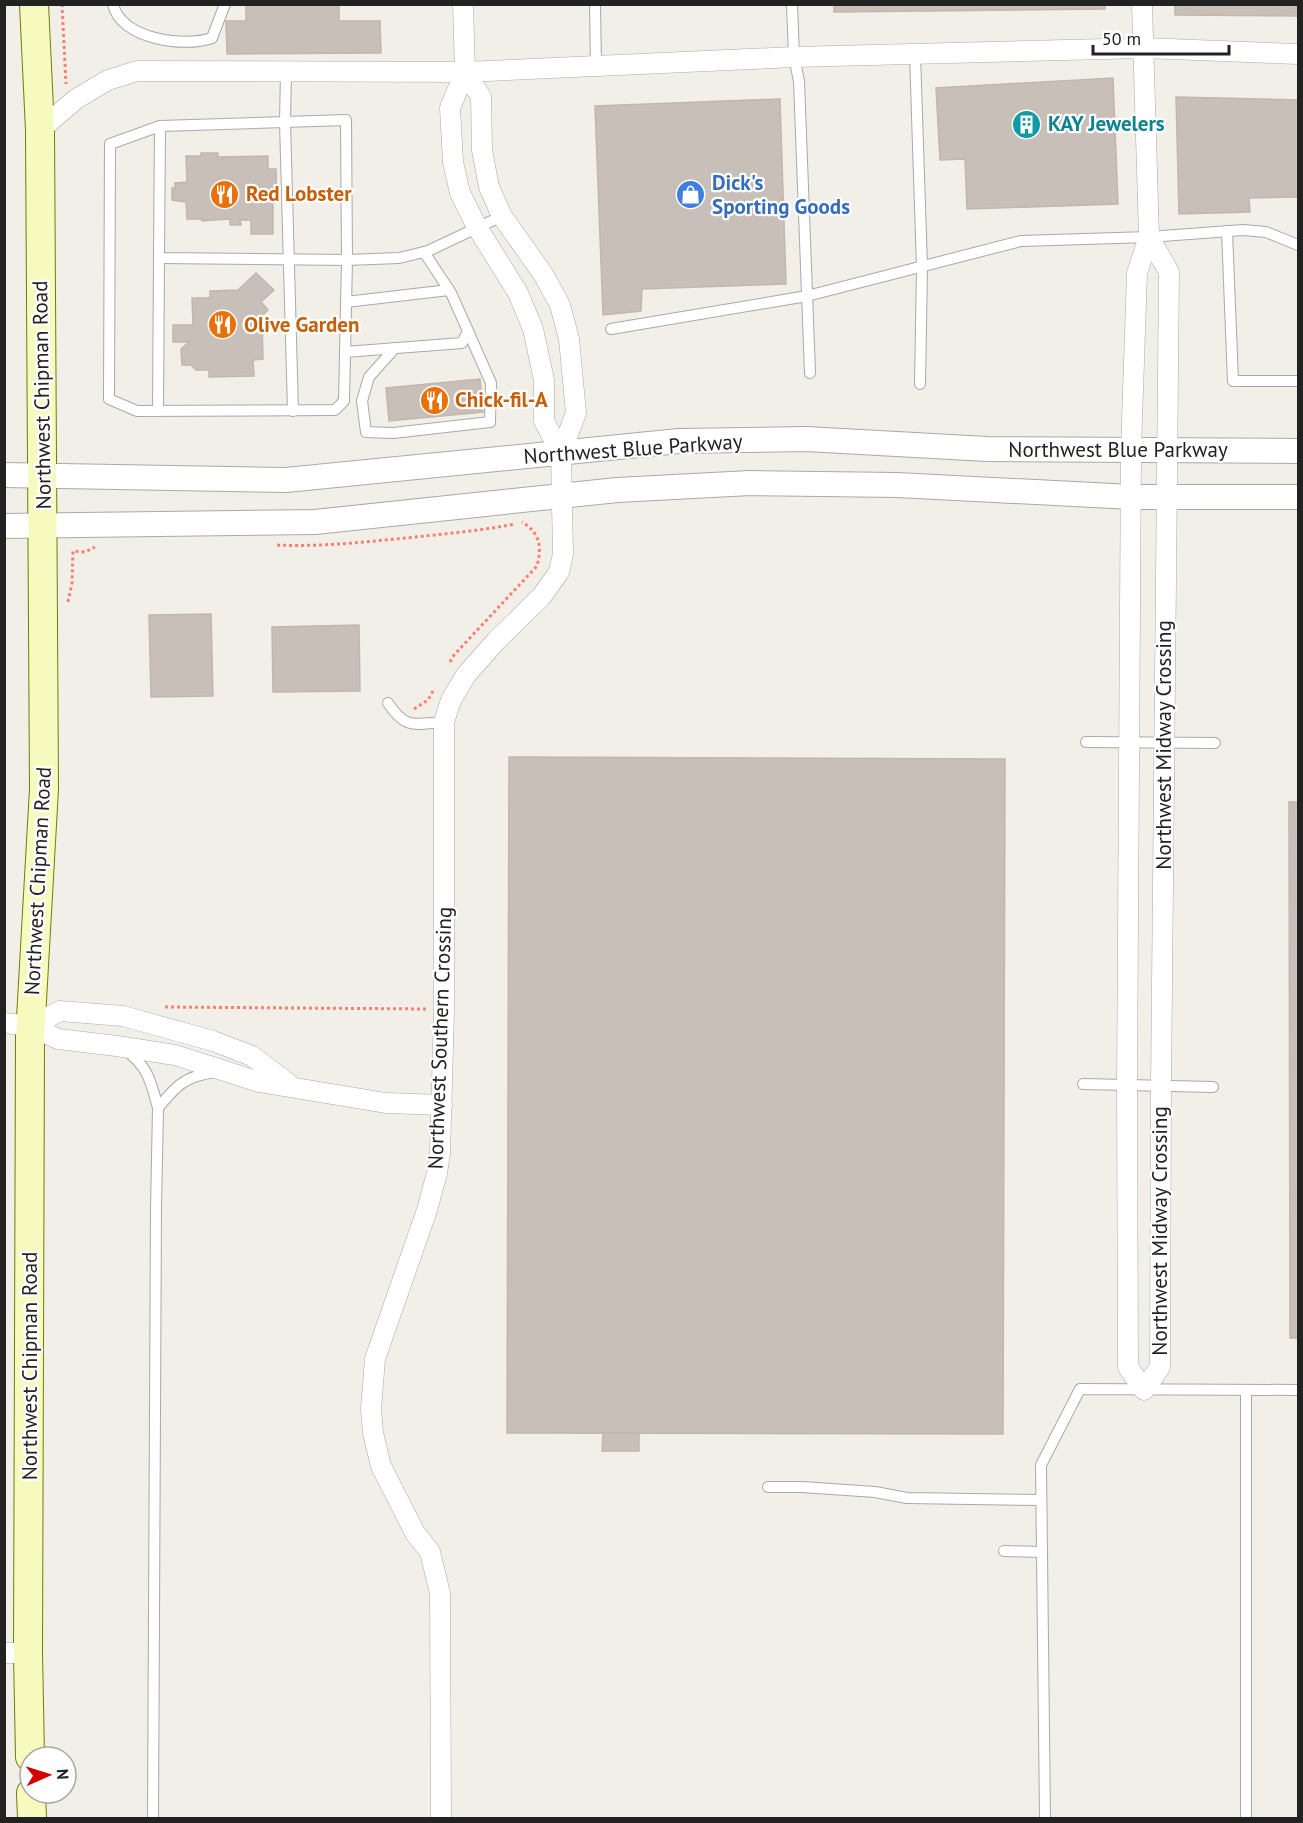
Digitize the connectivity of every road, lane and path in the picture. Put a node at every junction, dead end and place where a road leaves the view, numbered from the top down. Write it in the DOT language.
graph roads {
  1 [pos="34,4"];
  2 [pos="62,4"];
  3 [pos="113,4"];
  4 [pos="225,4"];
  5 [pos="464,4"];
  6 [pos="595,4"];
  7 [pos="792,4"];
  8 [pos="1142,4"];
  9 [pos="1144,48"];
  10 [pos="915,54"];
  11 [pos="1299,54"];
  12 [pos="794,57"];
  13 [pos="596,66"];
  14 [pos="286,72"];
  15 [pos="465,72"];
  16 [pos="74,101"];
  17 [pos="285,122"];
  18 [pos="160,126"];
  19 [pos="40,130"];
  20 [pos="501,216"];
  21 [pos="477,227"];
  22 [pos="1227,231"];
  23 [pos="1149,237"];
  24 [pos="1299,245"];
  25 [pos="424,252"];
  26 [pos="159,258"];
  27 [pos="290,260"];
  28 [pos="347,261"];
  29 [pos="922,267"];
  30 [pos="449,290"];
  31 [pos="807,296"];
  32 [pos="346,302"];
  33 [pos="610,329"];
  34 [pos="468,331"];
  35 [pos="395,348"];
  36 [pos="345,352"];
  37 [pos="810,373"];
  38 [pos="1299,381"];
  39 [pos="920,384"];
  40 [pos="158,411"];
  41 [pos="292,411"];
  42 [pos="1131,450"];
  43 [pos="1167,450"];
  44 [pos="1299,451"];
  45 [pos="561,453"];
  46 [pos="4,475"];
  47 [pos="41,475"];
  48 [pos="561,496"];
  49 [pos="1166,496"];
  50 [pos="1299,496"];
  51 [pos="1132,497"];
  52 [pos="43,525"];
  53 [pos="4,526"];
  54 [pos="100,545"];
  55 [pos="267,545"];
  56 [pos="67,604"];
  57 [pos="449,664"];
  58 [pos="433,691"];
  59 [pos="388,703"];
  60 [pos="400,719"];
  61 [pos="444,722"];
  62 [pos="1086,742"];
  63 [pos="1130,743"];
  64 [pos="1164,743"];
  65 [pos="1215,744"];
  66 [pos="156,1007"];
  67 [pos="444,1010"];
  68 [pos="18,1024"];
  69 [pos="117,1046"];
  70 [pos="223,1071"];
  71 [pos="1083,1084"];
  72 [pos="292,1086"];
  73 [pos="1127,1086"];
  74 [pos="1161,1087"];
  75 [pos="1213,1087"];
  76 [pos="442,1105"];
  77 [pos="158,1108"];
  78 [pos="1144,1390"];
  79 [pos="1299,1390"];
  80 [pos="1246,1391"];
  81 [pos="768,1487"];
  82 [pos="1041,1500"];
  83 [pos="1004,1551"];
  84 [pos="1041,1552"];
  85 [pos="16,1653"];
  86 [pos="28,1745"];
  87 [pos="153,1818"];
  88 [pos="441,1818"];
  89 [pos="1045,1818"];
  90 [pos="1246,1818"];
  1 -- 19 [label="main road, Northwest Chipman Road"];
  2 -- 16 [label="path"];
  3 -- 4 [label="lane"];
  5 -- 15 [label="street, Northwest Southern Crossing"];
  6 -- 13 [label="lane"];
  7 -- 12 [label="lane"];
  8 -- 9 [label="street, Northwest Midway Crossing"];
  9 -- 10 [label="street"];
  9 -- 11 [label="street"];
  9 -- 23 [label="street, Northwest Midway Crossing"];
  10 -- 12 [label="street"];
  10 -- 29 [label="lane"];
  12 -- 13 [label="street"];
  12 -- 31 [label="lane"];
  13 -- 15 [label="street"];
  14 -- 15 [label="street"];
  14 -- 16 [label="street"];
  14 -- 17 [label="lane"];
  15 -- 20 [label="street, Northwest Southern Crossing"];
  15 -- 21 [label="street, Northwest Southern Crossing"];
  16 -- 19 [label="street"];
  17 -- 18 [label="lane"];
  17 -- 27 [label="lane"];
  17 -- 28 [label="lane"];
  18 -- 26 [label="lane"];
  18 -- 40 [label="lane"];
  19 -- 47 [label="main road, Northwest Chipman Road"];
  20 -- 21 [label="lane"];
  20 -- 45 [label="street, Northwest Southern Crossing"];
  21 -- 25 [label="lane"];
  21 -- 45 [label="street, Northwest Southern Crossing"];
  22 -- 23 [label="lane"];
  22 -- 24 [label="lane"];
  22 -- 38 [label="lane"];
  23 -- 29 [label="lane"];
  23 -- 42 [label="street, Northwest Midway Crossing"];
  23 -- 43 [label="street, Northwest Midway Crossing"];
  25 -- 28 [label="lane"];
  25 -- 30 [label="lane"];
  26 -- 27 [label="lane"];
  26 -- 40 [label="lane"];
  27 -- 28 [label="lane"];
  27 -- 41 [label="lane"];
  28 -- 32 [label="lane"];
  29 -- 31 [label="lane"];
  29 -- 39 [label="lane"];
  30 -- 32 [label="lane"];
  30 -- 34 [label="lane"];
  31 -- 33 [label="lane"];
  31 -- 37 [label="lane"];
  32 -- 36 [label="lane"];
  34 -- 35 [label="lane"];
  34 -- 35 [label="lane"];
  35 -- 36 [label="lane"];
  36 -- 41 [label="lane"];
  40 -- 41 [label="lane"];
  42 -- 43 [label="street, Northwest Blue Parkway"];
  42 -- 45 [label="street, Northwest Blue Parkway"];
  42 -- 51 [label="street, Northwest Midway Crossing"];
  43 -- 44 [label="street, Northwest Blue Parkway"];
  43 -- 49 [label="street, Northwest Midway Crossing"];
  45 -- 47 [label="street, Northwest Blue Parkway"];
  45 -- 48 [label="street, Northwest Southern Crossing"];
  46 -- 47 [label="street, Northwest Blue Parkway"];
  47 -- 52 [label="main road, Northwest Chipman Road"];
  48 -- 51 [label="street, Northwest Blue Parkway"];
  48 -- 52 [label="street, Northwest Blue Parkway"];
  48 -- 61 [label="street, Northwest Southern Crossing"];
  49 -- 50 [label="street, Northwest Blue Parkway"];
  49 -- 51 [label="street, Northwest Blue Parkway"];
  49 -- 64 [label="street, Northwest Midway Crossing"];
  51 -- 63 [label="street, Northwest Midway Crossing"];
  52 -- 53 [label="street, Northwest Blue Parkway"];
  52 -- 68 [label="main road, Northwest Chipman Road"];
  54 -- 56 [label="path"];
  55 -- 57 [label="path"];
  58 -- 60 [label="path"];
  59 -- 60 [label="lane"];
  60 -- 61 [label="lane"];
  61 -- 67 [label="street, Northwest Southern Crossing"];
  62 -- 63 [label="lane"];
  63 -- 64 [label="lane"];
  63 -- 73 [label="street, Northwest Midway Crossing"];
  64 -- 65 [label="lane"];
  64 -- 74 [label="street, Northwest Midway Crossing"];
  66 -- 67 [label="path"];
  67 -- 76 [label="street, Northwest Southern Crossing"];
  68 -- 69 [label="street"];
  68 -- 72 [label="street"];
  68 -- 85 [label="main road, Northwest Chipman Road"];
  69 -- 70 [label="street"];
  69 -- 77 [label="lane"];
  70 -- 72 [label="street"];
  70 -- 77 [label="lane"];
  71 -- 73 [label="lane"];
  72 -- 76 [label="street"];
  73 -- 74 [label="lane"];
  73 -- 78 [label="street, Northwest Midway Crossing"];
  74 -- 75 [label="lane"];
  74 -- 78 [label="street, Northwest Midway Crossing"];
  76 -- 88 [label="street, Northwest Southern Crossing"];
  77 -- 87 [label="lane"];
  78 -- 80 [label="lane"];
  78 -- 82 [label="lane"];
  79 -- 80 [label="lane"];
  80 -- 90 [label="lane"];
  81 -- 82 [label="lane"];
  82 -- 84 [label="lane"];
  83 -- 84 [label="lane"];
  84 -- 89 [label="lane"];
  85 -- 86 [label="main road, Northwest Chipman Road"];
}
